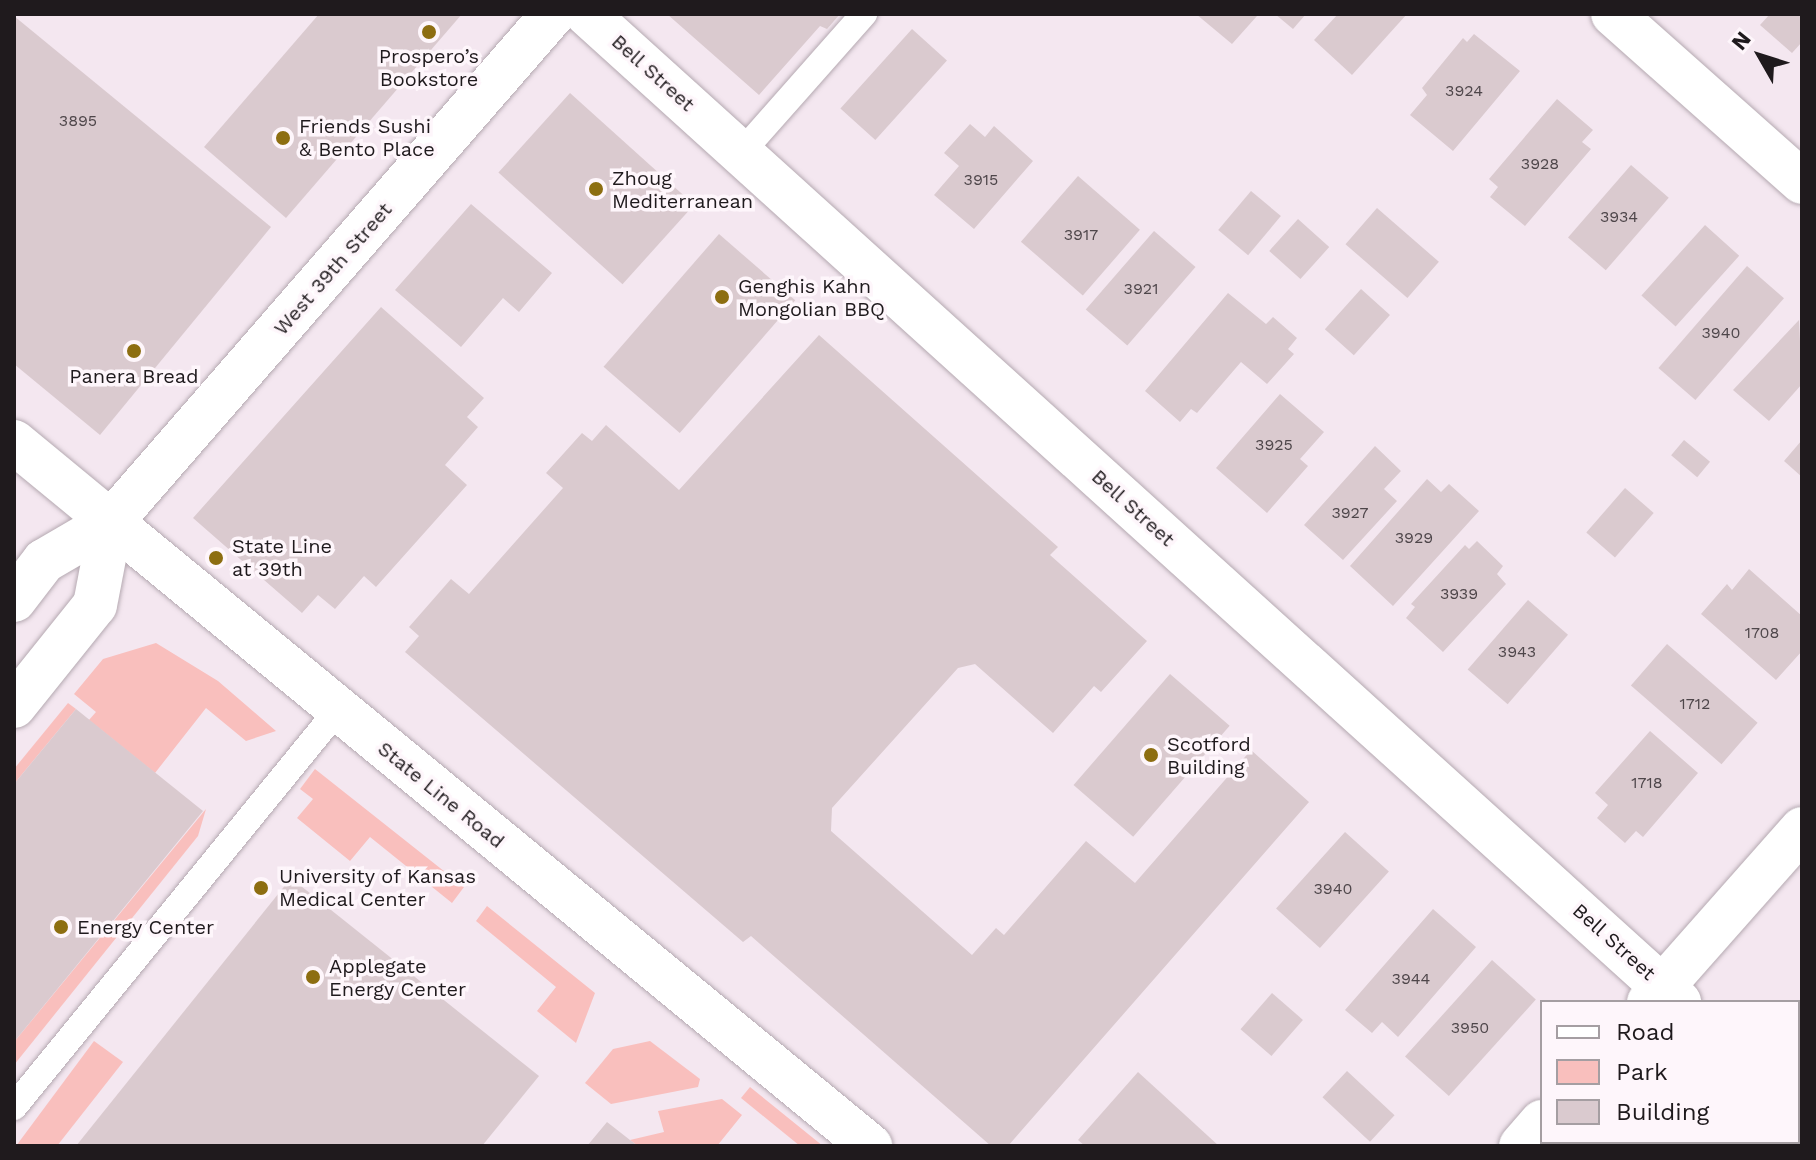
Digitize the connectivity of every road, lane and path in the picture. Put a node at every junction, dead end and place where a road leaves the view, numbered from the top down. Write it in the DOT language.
graph roads {
  1 [pos="553,14"];
  2 [pos="587,14"];
  3 [pos="864,14"];
  4 [pos="1613,14"];
  5 [pos="741,153"];
  6 [pos="1802,182"];
  7 [pos="14,442"];
  8 [pos="111,522"];
  9 [pos="14,600"];
  10 [pos="14,706"];
  11 [pos="337,711"];
  12 [pos="1802,829"];
  13 [pos="1664,997"];
  14 [pos="14,1107"];
  15 [pos="1540,1124"];
  16 [pos="870,1146"];
  17 [pos="1521,1146"];
  1 -- 8 [label="street, West 39th Street"];
  2 -- 5 [label="street, Bell Street"];
  3 -- 5 [label="lane"];
  4 -- 6 [label="street"];
  5 -- 13 [label="street, Bell Street"];
  7 -- 8 [label="street, State Line Road"];
  8 -- 9 [label="street"];
  8 -- 10 [label="street"];
  8 -- 11 [label="street, State Line Road"];
  11 -- 14 [label="lane"];
  11 -- 16 [label="street, State Line Road"];
  12 -- 13 [label="street"];
  15 -- 17 [label="street"];
}
